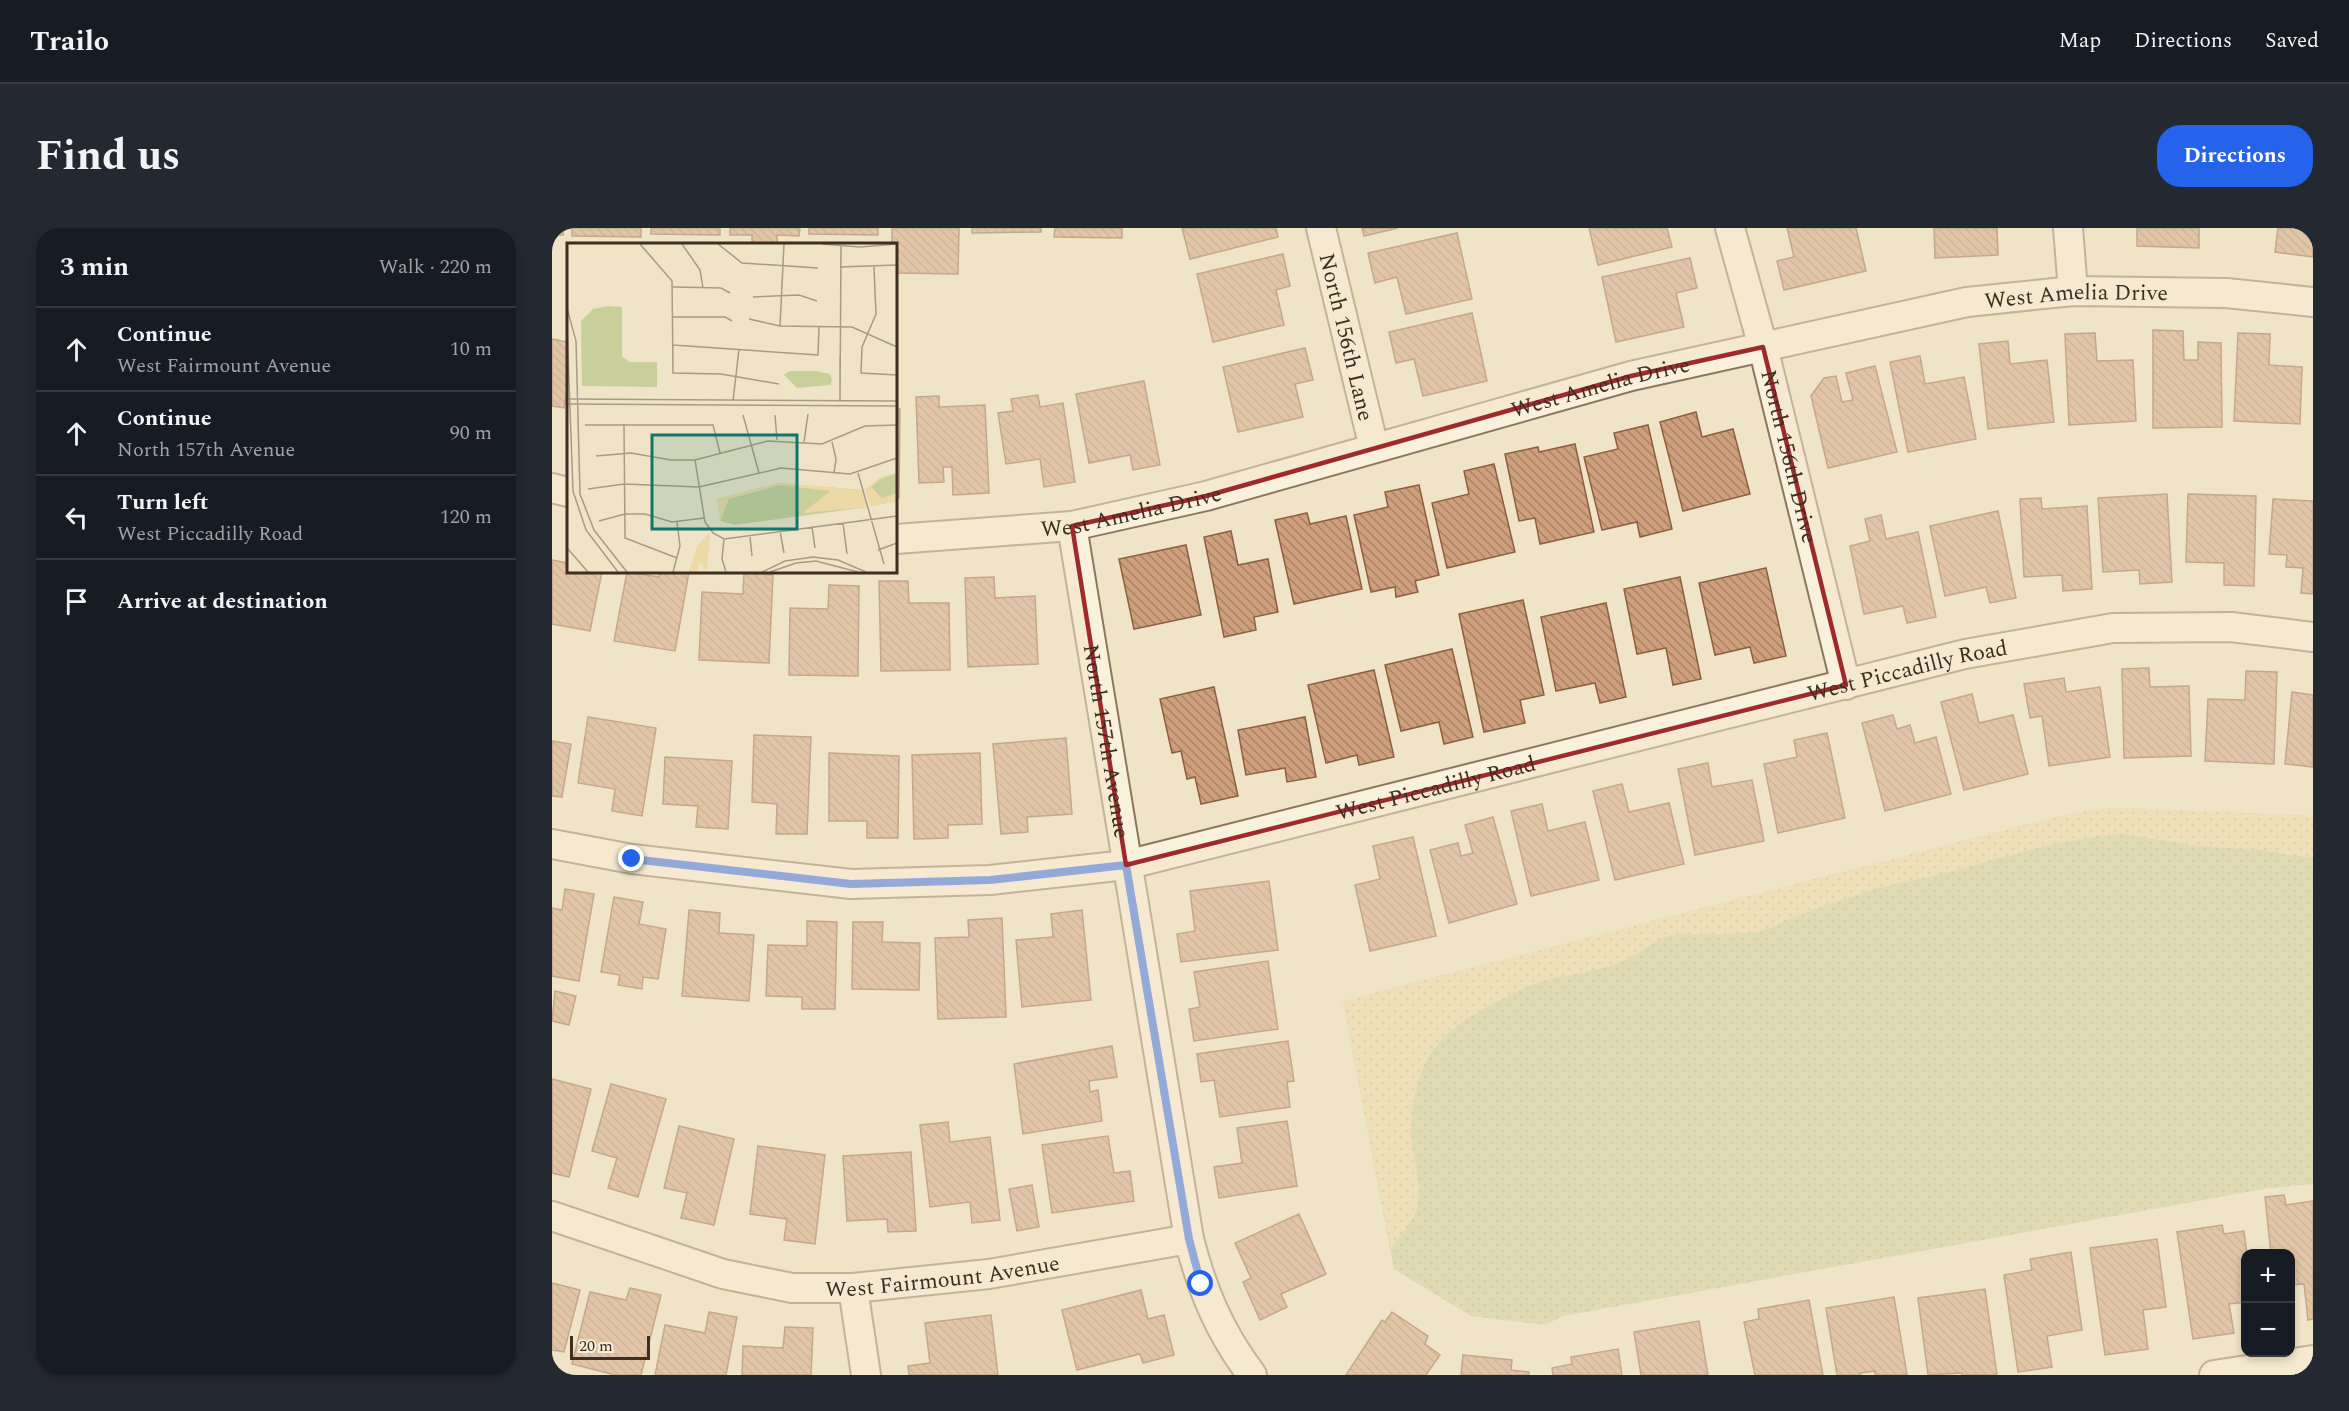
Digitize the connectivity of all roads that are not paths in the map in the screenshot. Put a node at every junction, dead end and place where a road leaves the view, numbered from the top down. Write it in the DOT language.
graph roads {
  1 [pos="1321,228"];
  2 [pos="1730,228"];
  3 [pos="2068,228"];
  4 [pos="2073,291"];
  5 [pos="2313,302"];
  6 [pos="1763,347"];
  7 [pos="1374,448"];
  8 [pos="552,488"];
  9 [pos="567,492"];
  10 [pos="1072,526"];
  11 [pos="897,538"];
  12 [pos="2313,637"];
  13 [pos="1846,685"];
  14 [pos="552,844"];
  15 [pos="1126,865"];
  16 [pos="552,1216"];
  17 [pos="1189,1239"];
  18 [pos="853,1288"];
  19 [pos="2313,1360"];
  20 [pos="866,1375"];
  21 [pos="1252,1375"];
  22 [pos="2214,1375"];
  1 -- 7 [label="street, North 156th Lane"];
  2 -- 6 [label="street, North 156th Drive"];
  3 -- 4 [label="street"];
  4 -- 5 [label="street, West Amelia Drive"];
  4 -- 6 [label="street, West Amelia Drive"];
  6 -- 7 [label="street, West Amelia Drive"];
  6 -- 13 [label="street, North 156th Drive"];
  7 -- 10 [label="street, West Amelia Drive"];
  8 -- 9 [label="street"];
  10 -- 11 [label="street, West Amelia Drive"];
  10 -- 15 [label="street, North 157th Avenue"];
  12 -- 13 [label="street, West Piccadilly Road"];
  13 -- 15 [label="street, West Piccadilly Road"];
  14 -- 15 [label="street, West Piccadilly Road"];
  15 -- 17 [label="street, North 157th Avenue"];
  16 -- 18 [label="street, West Fairmount Avenue"];
  17 -- 18 [label="street, West Fairmount Avenue"];
  17 -- 21 [label="street"];
  18 -- 20 [label="street"];
  19 -- 22 [label="street"];
}
